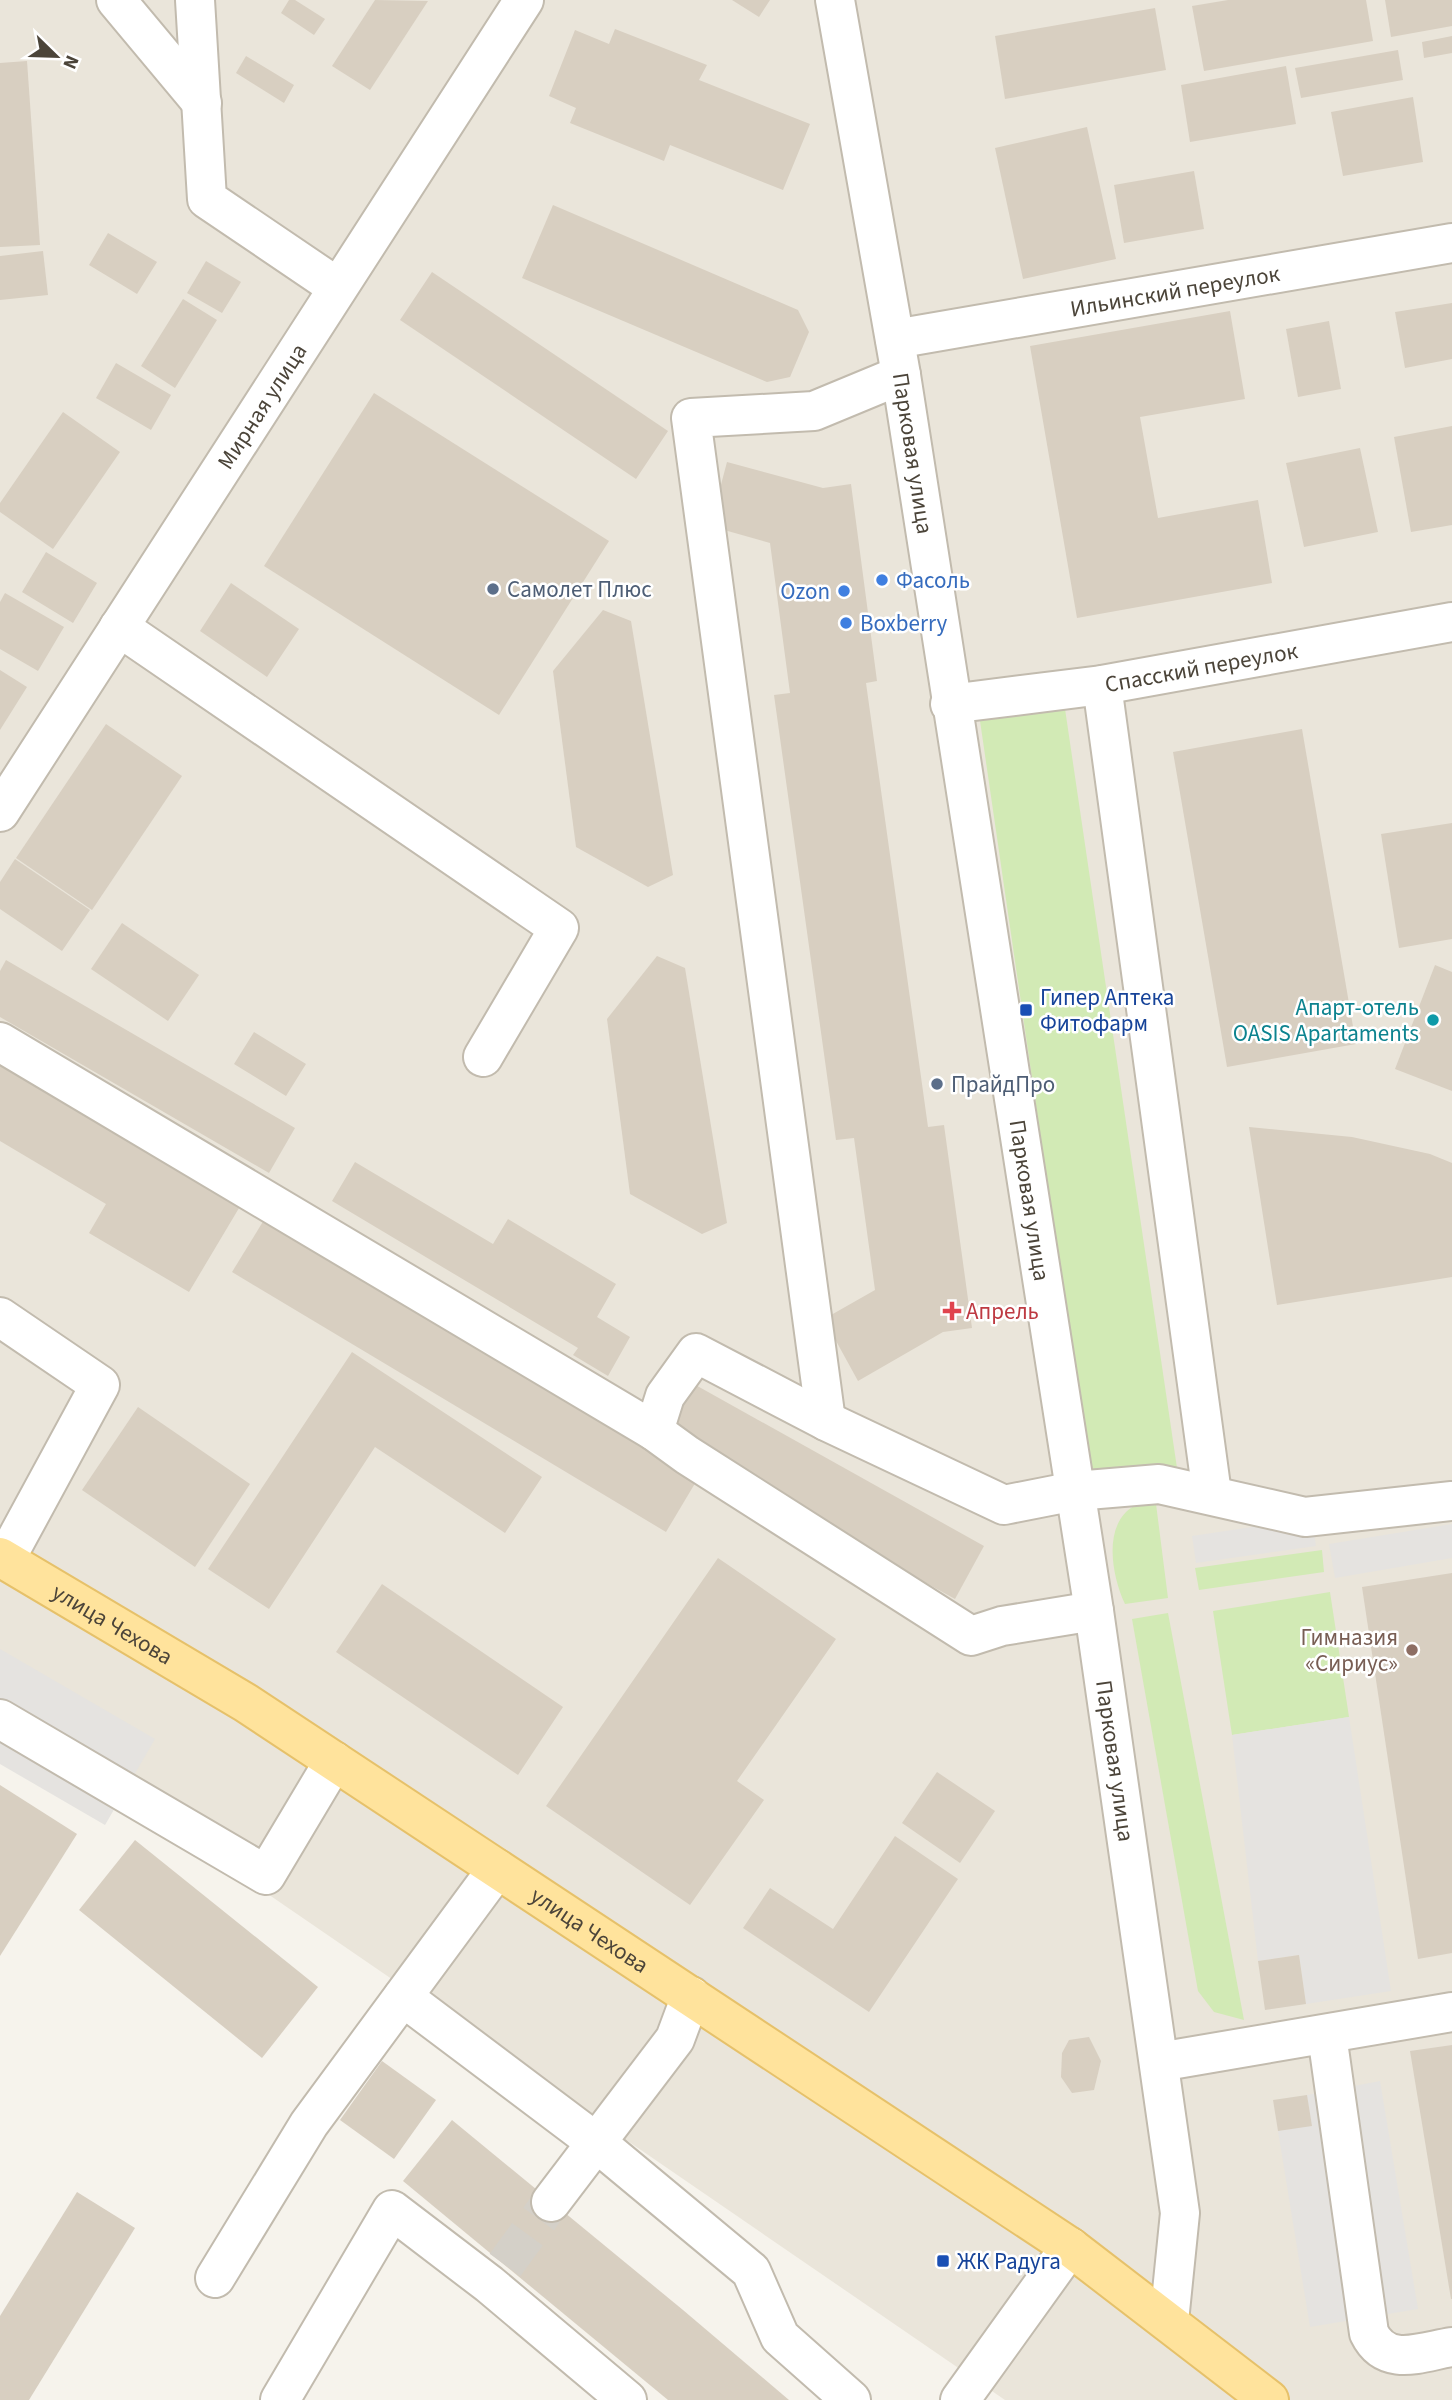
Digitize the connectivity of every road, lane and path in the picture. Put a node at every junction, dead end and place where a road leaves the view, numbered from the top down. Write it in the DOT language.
graph roads {
  1 [pos="116,0"];
  2 [pos="195,0"];
  3 [pos="524,0"];
  4 [pos="835,0"];
  5 [pos="202,103"];
  6 [pos="1452,243"];
  7 [pos="337,287"];
  8 [pos="898,357"];
  9 [pos="1452,622"];
  10 [pos="119,627"];
  11 [pos="1102,685"];
  12 [pos="950,704"];
  13 [pos="0,812"];
  14 [pos="0,1042"];
  15 [pos="483,1057"];
  16 [pos="0,1317"];
  17 [pos="826,1421"];
  18 [pos="654,1431"];
  19 [pos="1075,1490"];
  20 [pos="1212,1494"];
  21 [pos="1452,1501"];
  22 [pos="3,1558"];
  23 [pos="1094,1611"];
  24 [pos="0,1719"];
  25 [pos="334,1761"];
  26 [pos="497,1868"];
  27 [pos="691,1996"];
  28 [pos="403,1997"];
  29 [pos="1452,2012"];
  30 [pos="1327,2035"];
  31 [pos="1159,2062"];
  32 [pos="597,2143"];
  33 [pos="551,2202"];
  34 [pos="1070,2247"];
  35 [pos="215,2278"];
  36 [pos="1169,2321"];
  37 [pos="1452,2347"];
  38 [pos="280,2400"];
  39 [pos="627,2400"];
  40 [pos="851,2400"];
  41 [pos="960,2400"];
  42 [pos="1269,2400"];
  1 -- 5 [label="street"];
  2 -- 5 [label="street"];
  3 -- 7 [label="street, Мирная улица"];
  4 -- 8 [label="street, Парковая улица"];
  5 -- 7 [label="street"];
  6 -- 8 [label="street, Ильинский переулок"];
  7 -- 10 [label="street, Мирная улица"];
  8 -- 12 [label="street, Парковая улица"];
  8 -- 17 [label="street, Ильинский переулок"];
  9 -- 11 [label="street, Спасский переулок"];
  10 -- 13 [label="street, Мирная улица"];
  10 -- 15 [label="street"];
  11 -- 12 [label="street, Спасский переулок"];
  11 -- 20 [label="street"];
  12 -- 19 [label="street, Парковая улица"];
  14 -- 18 [label="street"];
  16 -- 22 [label="street"];
  17 -- 18 [label="street"];
  17 -- 19 [label="street"];
  18 -- 23 [label="street"];
  19 -- 20 [label="street"];
  19 -- 23 [label="street, Парковая улица"];
  20 -- 21 [label="street"];
  22 -- 25 [label="main road, улица Чехова"];
  23 -- 31 [label="street, Парковая улица"];
  24 -- 25 [label="street"];
  25 -- 26 [label="main road, улица Чехова"];
  26 -- 27 [label="main road, улица Чехова"];
  26 -- 28 [label="street"];
  27 -- 32 [label="street"];
  27 -- 34 [label="main road, улица Чехова"];
  28 -- 32 [label="street"];
  28 -- 35 [label="street"];
  29 -- 30 [label="street"];
  30 -- 31 [label="street"];
  30 -- 37 [label="street"];
  31 -- 36 [label="street, Парковая улица"];
  32 -- 33 [label="street"];
  32 -- 40 [label="street"];
  34 -- 36 [label="main road, улица Чехова"];
  34 -- 41 [label="street"];
  36 -- 42 [label="main road"];
  38 -- 39 [label="street"];
}
